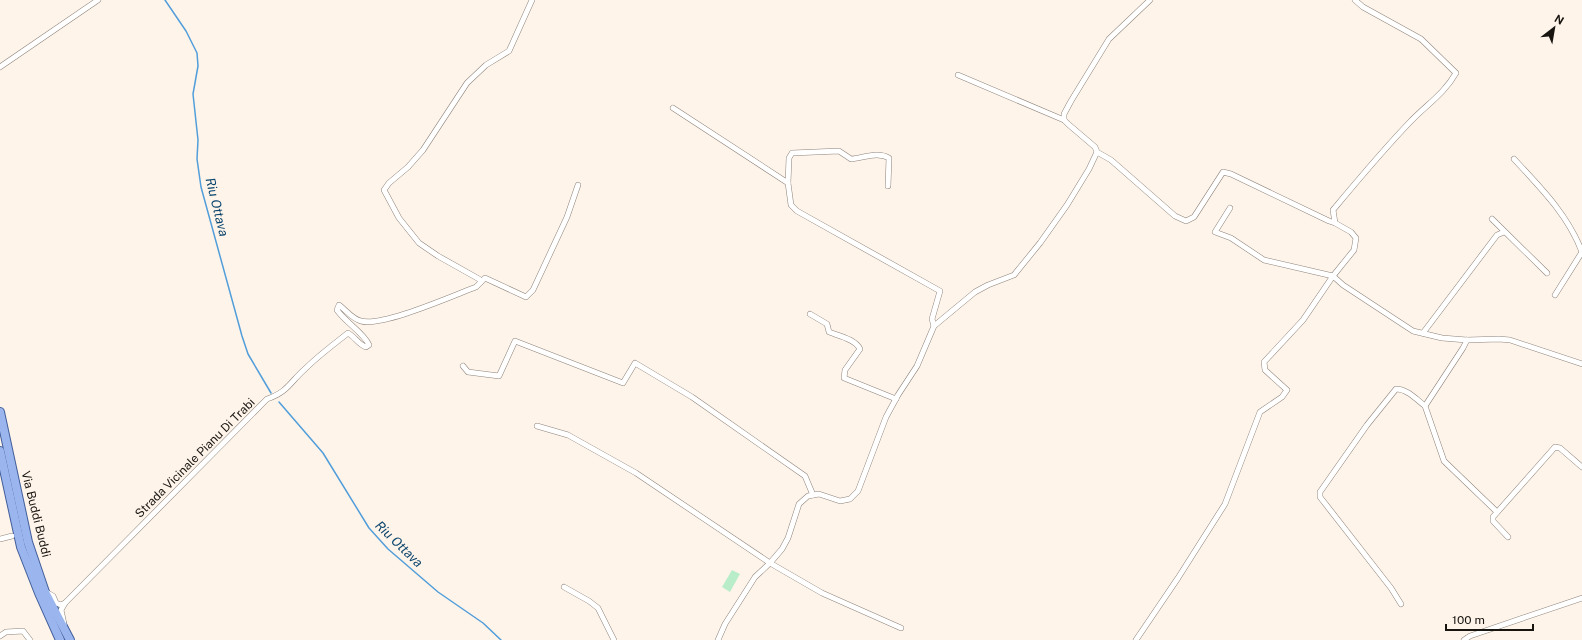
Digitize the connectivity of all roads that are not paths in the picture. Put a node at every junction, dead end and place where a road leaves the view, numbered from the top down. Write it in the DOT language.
graph roads {
  1 [pos="98,0"];
  2 [pos="532,0"];
  3 [pos="1150,0"];
  4 [pos="1355,0"];
  5 [pos="0,67"];
  6 [pos="958,75"];
  7 [pos="673,108"];
  8 [pos="1064,120"];
  9 [pos="1098,152"];
  10 [pos="1514,159"];
  11 [pos="788,183"];
  12 [pos="578,185"];
  13 [pos="888,186"];
  14 [pos="1230,208"];
  15 [pos="1492,219"];
  16 [pos="1335,223"];
  17 [pos="1504,232"];
  18 [pos="1582,252"];
  19 [pos="1547,272"];
  20 [pos="1333,276"];
  21 [pos="481,282"];
  22 [pos="1556,295"];
  23 [pos="810,314"];
  24 [pos="934,326"];
  25 [pos="1423,333"];
  26 [pos="1467,340"];
  27 [pos="1582,364"];
  28 [pos="463,366"];
  29 [pos="896,399"];
  30 [pos="1425,406"];
  31 [pos="0,412"];
  32 [pos="537,426"];
  33 [pos="0,452"];
  34 [pos="1582,467"];
  35 [pos="813,495"];
  36 [pos="1497,512"];
  37 [pos="12,536"];
  38 [pos="1508,536"];
  39 [pos="0,539"];
  40 [pos="770,563"];
  41 [pos="564,587"];
  42 [pos="45,592"];
  43 [pos="1582,598"];
  44 [pos="65,603"];
  45 [pos="1401,604"];
  46 [pos="63,628"];
  47 [pos="901,628"];
  48 [pos="0,636"];
  49 [pos="30,640"];
  50 [pos="60,640"];
  51 [pos="70,640"];
  52 [pos="614,640"];
  53 [pos="718,640"];
  54 [pos="1136,640"];
  55 [pos="1464,640"];
  1 -- 5 [label="street"];
  2 -- 21 [label="street"];
  3 -- 8 [label="street"];
  4 -- 16 [label="street"];
  6 -- 8 [label="street"];
  7 -- 11 [label="street"];
  8 -- 9 [label="street"];
  9 -- 16 [label="street"];
  9 -- 24 [label="street"];
  10 -- 18 [label="street"];
  11 -- 13 [label="street"];
  11 -- 24 [label="street"];
  12 -- 21 [label="street"];
  14 -- 20 [label="street"];
  15 -- 17 [label="street"];
  16 -- 20 [label="street"];
  17 -- 19 [label="street"];
  17 -- 25 [label="street"];
  18 -- 22 [label="street"];
  20 -- 25 [label="street"];
  20 -- 54 [label="street"];
  21 -- 44 [label="street, Strada Vicinale Pianu Di Trabi"];
  23 -- 29 [label="street"];
  24 -- 29 [label="street"];
  25 -- 26 [label="street"];
  26 -- 27 [label="street"];
  26 -- 30 [label="street"];
  28 -- 35 [label="street"];
  29 -- 35 [label="street"];
  30 -- 36 [label="street"];
  30 -- 45 [label="street"];
  31 -- 42 [label="main road, Via Buddi Buddi"];
  32 -- 40 [label="street"];
  33 -- 50 [label="main road, Via Buddi Buddi"];
  34 -- 36 [label="street"];
  35 -- 40 [label="street"];
  36 -- 38 [label="street"];
  37 -- 39 [label="street"];
  40 -- 47 [label="street"];
  40 -- 53 [label="street"];
  41 -- 52 [label="street"];
  42 -- 44 [label="street"];
  42 -- 46 [label="main road, Via Buddi Buddi"];
  43 -- 55 [label="street"];
  44 -- 46 [label="street"];
  46 -- 51 [label="main road, Via Buddi Buddi"];
  48 -- 49 [label="street"];
}
